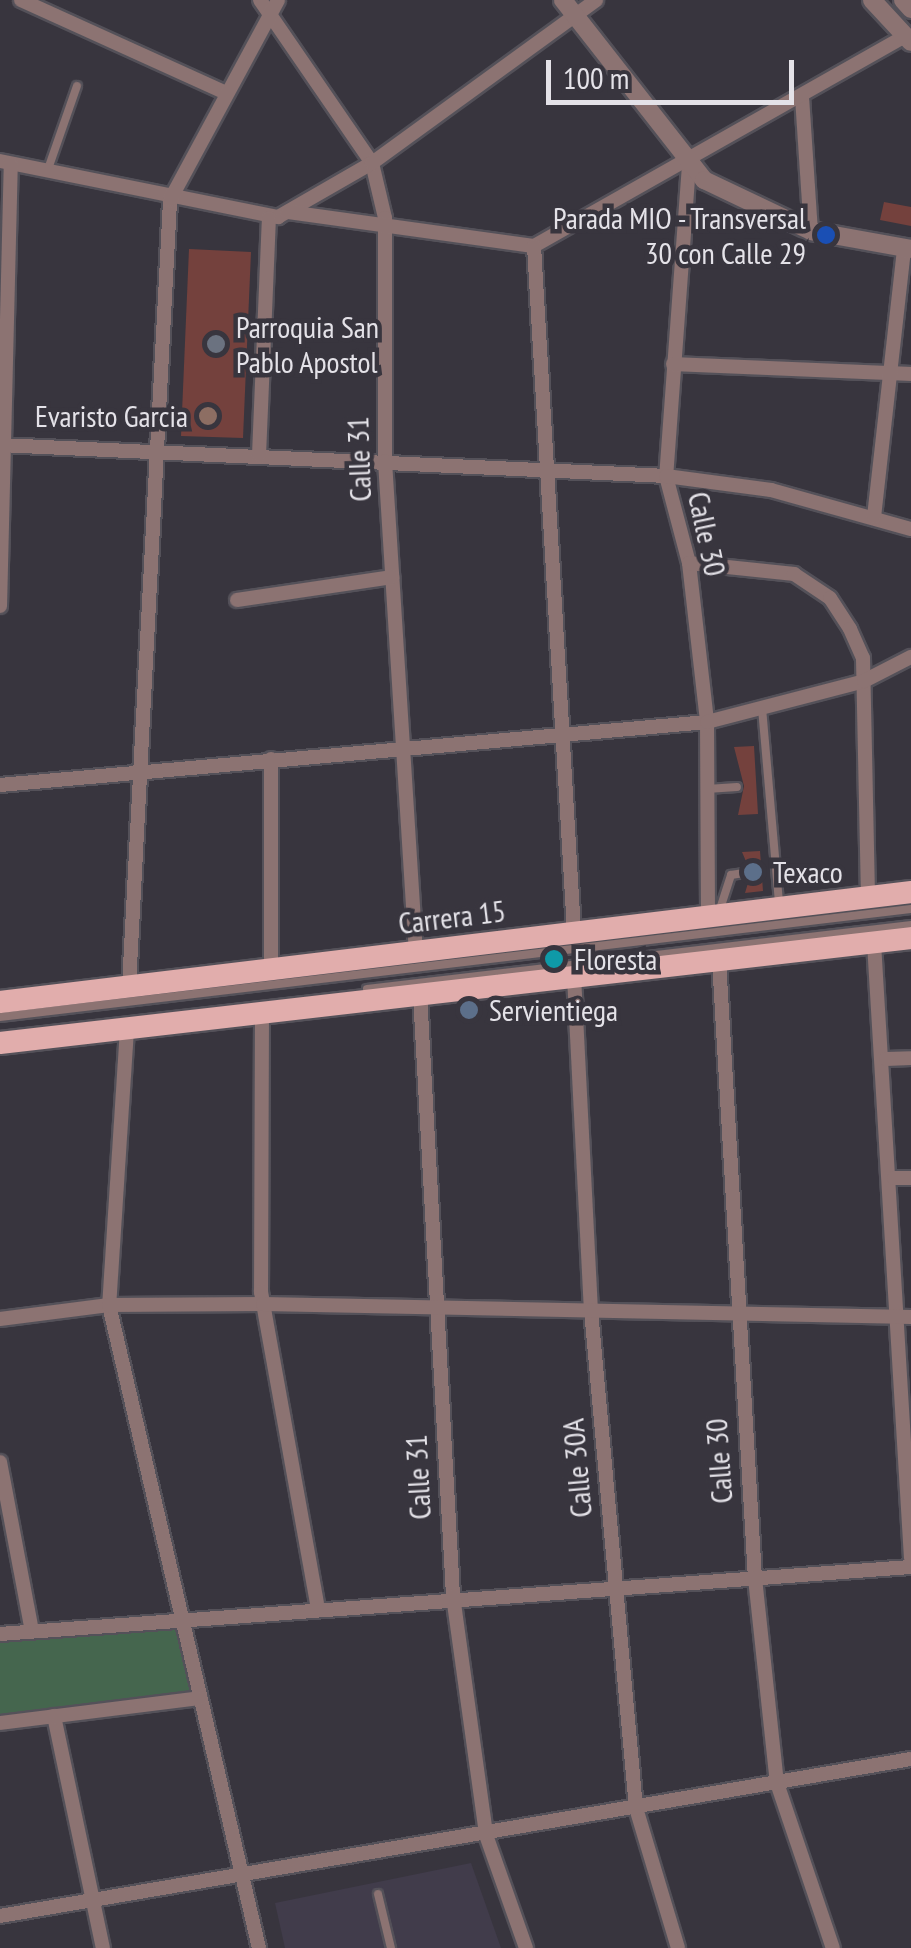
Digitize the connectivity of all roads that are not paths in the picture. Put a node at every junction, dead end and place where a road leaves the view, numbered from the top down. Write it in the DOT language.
graph roads {
  1 [pos="21,0"];
  2 [pos="596,0"];
  3 [pos="872,0"];
  4 [pos="903,0"];
  5 [pos="268,3"];
  6 [pos="568,8"];
  7 [pos="911,9"];
  8 [pos="908,39"];
  9 [pos="77,86"];
  10 [pos="222,91"];
  11 [pos="802,97"];
  12 [pos="6,162"];
  13 [pos="686,162"];
  14 [pos="372,163"];
  15 [pos="46,172"];
  16 [pos="170,200"];
  17 [pos="288,212"];
  18 [pos="269,218"];
  19 [pos="385,218"];
  20 [pos="811,231"];
  21 [pos="534,246"];
  22 [pos="908,248"];
  23 [pos="673,364"];
  24 [pos="891,368"];
  25 [pos="911,374"];
  26 [pos="3,445"];
  27 [pos="160,451"];
  28 [pos="260,455"];
  29 [pos="385,461"];
  30 [pos="542,470"];
  31 [pos="666,476"];
  32 [pos="874,516"];
  33 [pos="911,529"];
  34 [pos="689,563"];
  35 [pos="392,577"];
  36 [pos="237,600"];
  37 [pos="0,606"];
  38 [pos="911,657"];
  39 [pos="864,681"];
  40 [pos="762,708"];
  41 [pos="706,722"];
  42 [pos="560,739"];
  43 [pos="402,749"];
  44 [pos="271,759"];
  45 [pos="142,770"];
  46 [pos="768,784"];
  47 [pos="0,785"];
  48 [pos="756,786"];
  49 [pos="736,787"];
  50 [pos="707,789"];
  51 [pos="776,869"];
  52 [pos="762,871"];
  53 [pos="744,874"];
  54 [pos="731,876"];
  55 [pos="708,878"];
  56 [pos="911,892"];
  57 [pos="868,897"];
  58 [pos="779,908"];
  59 [pos="911,909"];
  60 [pos="713,916"];
  61 [pos="911,925"];
  62 [pos="574,932"];
  63 [pos="911,938"];
  64 [pos="874,943"];
  65 [pos="416,952"];
  66 [pos="719,960"];
  67 [pos="271,969"];
  68 [pos="574,976"];
  69 [pos="129,986"];
  70 [pos="420,994"];
  71 [pos="0,1002"];
  72 [pos="262,1012"];
  73 [pos="0,1017"];
  74 [pos="126,1029"];
  75 [pos="0,1033"];
  76 [pos="0,1043"];
  77 [pos="886,1058"];
  78 [pos="911,1058"];
  79 [pos="894,1178"];
  80 [pos="911,1178"];
  81 [pos="263,1304"];
  82 [pos="109,1305"];
  83 [pos="435,1308"];
  84 [pos="592,1310"];
  85 [pos="737,1314"];
  86 [pos="905,1316"];
  87 [pos="0,1318"];
  88 [pos="0,1462"];
  89 [pos="911,1558"];
  90 [pos="911,1567"];
  91 [pos="755,1578"];
  92 [pos="615,1587"];
  93 [pos="452,1596"];
  94 [pos="317,1604"];
  95 [pos="182,1617"];
  96 [pos="32,1631"];
  97 [pos="0,1634"];
  98 [pos="200,1698"];
  99 [pos="54,1716"];
  100 [pos="0,1723"];
  101 [pos="911,1759"];
  102 [pos="776,1783"];
  103 [pos="636,1808"];
  104 [pos="486,1834"];
  105 [pos="242,1878"];
  106 [pos="378,1894"];
  107 [pos="93,1904"];
  108 [pos="0,1916"];
  109 [pos="103,1948"];
  110 [pos="259,1948"];
  111 [pos="391,1948"];
  112 [pos="526,1948"];
  113 [pos="678,1948"];
  114 [pos="833,1948"];
  1 -- 10 [label="street"];
  2 -- 6 [label="street"];
  3 -- 8 [label="street"];
  4 -- 7 [label="street"];
  5 -- 10 [label="street"];
  5 -- 14 [label="street, Calle 31"];
  6 -- 13 [label="street"];
  6 -- 14 [label="street"];
  8 -- 11 [label="street"];
  9 -- 15 [label="lane"];
  10 -- 16 [label="street"];
  11 -- 13 [label="street"];
  11 -- 20 [label="street"];
  12 -- 15 [label="street"];
  12 -- 26 [label="street"];
  13 -- 20 [label="street"];
  13 -- 21 [label="street"];
  13 -- 23 [label="street, Calle 30"];
  14 -- 17 [label="street"];
  14 -- 19 [label="street, Calle 31"];
  15 -- 16 [label="street"];
  16 -- 18 [label="street"];
  16 -- 27 [label="street"];
  17 -- 18 [label="street"];
  17 -- 19 [label="street"];
  18 -- 28 [label="street"];
  19 -- 21 [label="street"];
  19 -- 29 [label="street, Calle 31"];
  20 -- 22 [label="street"];
  21 -- 30 [label="street"];
  22 -- 24 [label="street"];
  23 -- 24 [label="street"];
  23 -- 31 [label="street, Calle 30"];
  24 -- 25 [label="street"];
  24 -- 32 [label="street"];
  26 -- 27 [label="street"];
  26 -- 37 [label="street"];
  27 -- 28 [label="street"];
  27 -- 45 [label="street"];
  28 -- 29 [label="street"];
  29 -- 30 [label="street"];
  29 -- 35 [label="street, Calle 31"];
  30 -- 31 [label="street"];
  30 -- 42 [label="street"];
  31 -- 32 [label="street"];
  31 -- 34 [label="street, Calle 30"];
  32 -- 33 [label="street"];
  34 -- 39 [label="street"];
  34 -- 41 [label="street, Calle 30"];
  35 -- 36 [label="street"];
  35 -- 43 [label="street, Calle 31"];
  38 -- 39 [label="street"];
  39 -- 40 [label="street"];
  39 -- 57 [label="street"];
  40 -- 41 [label="street"];
  40 -- 46 [label="lane"];
  41 -- 42 [label="street"];
  41 -- 50 [label="street, Calle 30"];
  42 -- 43 [label="street"];
  42 -- 62 [label="street"];
  43 -- 44 [label="street"];
  43 -- 65 [label="street, Calle 31"];
  44 -- 45 [label="street"];
  44 -- 67 [label="street"];
  45 -- 47 [label="street"];
  45 -- 69 [label="street"];
  46 -- 48 [label="lane"];
  46 -- 51 [label="lane"];
  49 -- 50 [label="lane"];
  50 -- 55 [label="street, Calle 30"];
  51 -- 52 [label="lane"];
  51 -- 58 [label="lane"];
  53 -- 54 [label="lane"];
  54 -- 55 [label="lane"];
  54 -- 60 [label="lane"];
  55 -- 60 [label="street, Calle 30"];
  56 -- 57 [label="main road, Carrera 15"];
  57 -- 58 [label="main road, Carrera 15"];
  58 -- 60 [label="main road, Carrera 15"];
  59 -- 73 [label="lane"];
  60 -- 62 [label="main road, Carrera 15"];
  61 -- 75 [label="lane"];
  62 -- 65 [label="main road, Carrera 15"];
  63 -- 64 [label="main road"];
  64 -- 66 [label="main road"];
  64 -- 77 [label="street"];
  65 -- 67 [label="main road, Carrera 15"];
  66 -- 68 [label="main road"];
  66 -- 85 [label="street, Calle 30"];
  67 -- 69 [label="main road, Carrera 15"];
  68 -- 70 [label="main road"];
  68 -- 84 [label="street, Calle 30A"];
  69 -- 71 [label="main road, Carrera 15"];
  70 -- 72 [label="main road"];
  70 -- 83 [label="street, Calle 31"];
  72 -- 74 [label="main road"];
  72 -- 81 [label="street"];
  74 -- 76 [label="main road"];
  74 -- 82 [label="street"];
  77 -- 78 [label="street"];
  77 -- 79 [label="street"];
  79 -- 80 [label="street"];
  79 -- 86 [label="street"];
  81 -- 82 [label="street"];
  81 -- 83 [label="street"];
  81 -- 94 [label="street"];
  82 -- 87 [label="street"];
  82 -- 95 [label="street"];
  83 -- 84 [label="street"];
  83 -- 93 [label="street, Calle 31"];
  84 -- 85 [label="street"];
  84 -- 92 [label="street, Calle 30A"];
  85 -- 86 [label="street"];
  85 -- 91 [label="street, Calle 30"];
  86 -- 89 [label="street"];
  88 -- 96 [label="street"];
  90 -- 91 [label="street"];
  91 -- 92 [label="street"];
  91 -- 102 [label="street, Calle 30"];
  92 -- 93 [label="street"];
  92 -- 103 [label="street, Calle 30A"];
  93 -- 94 [label="street"];
  93 -- 104 [label="street, Calle 31"];
  94 -- 95 [label="street"];
  95 -- 96 [label="street"];
  95 -- 98 [label="street"];
  96 -- 97 [label="street"];
  98 -- 99 [label="street"];
  98 -- 105 [label="street"];
  99 -- 100 [label="street"];
  99 -- 107 [label="street"];
  101 -- 102 [label="street"];
  102 -- 103 [label="street"];
  102 -- 114 [label="street, Calle 30"];
  103 -- 104 [label="street"];
  103 -- 113 [label="street, Calle 30A"];
  104 -- 105 [label="street"];
  104 -- 112 [label="street, Calle 31"];
  105 -- 107 [label="street"];
  105 -- 110 [label="street"];
  106 -- 111 [label="lane"];
  107 -- 108 [label="street"];
  107 -- 109 [label="street"];
}
